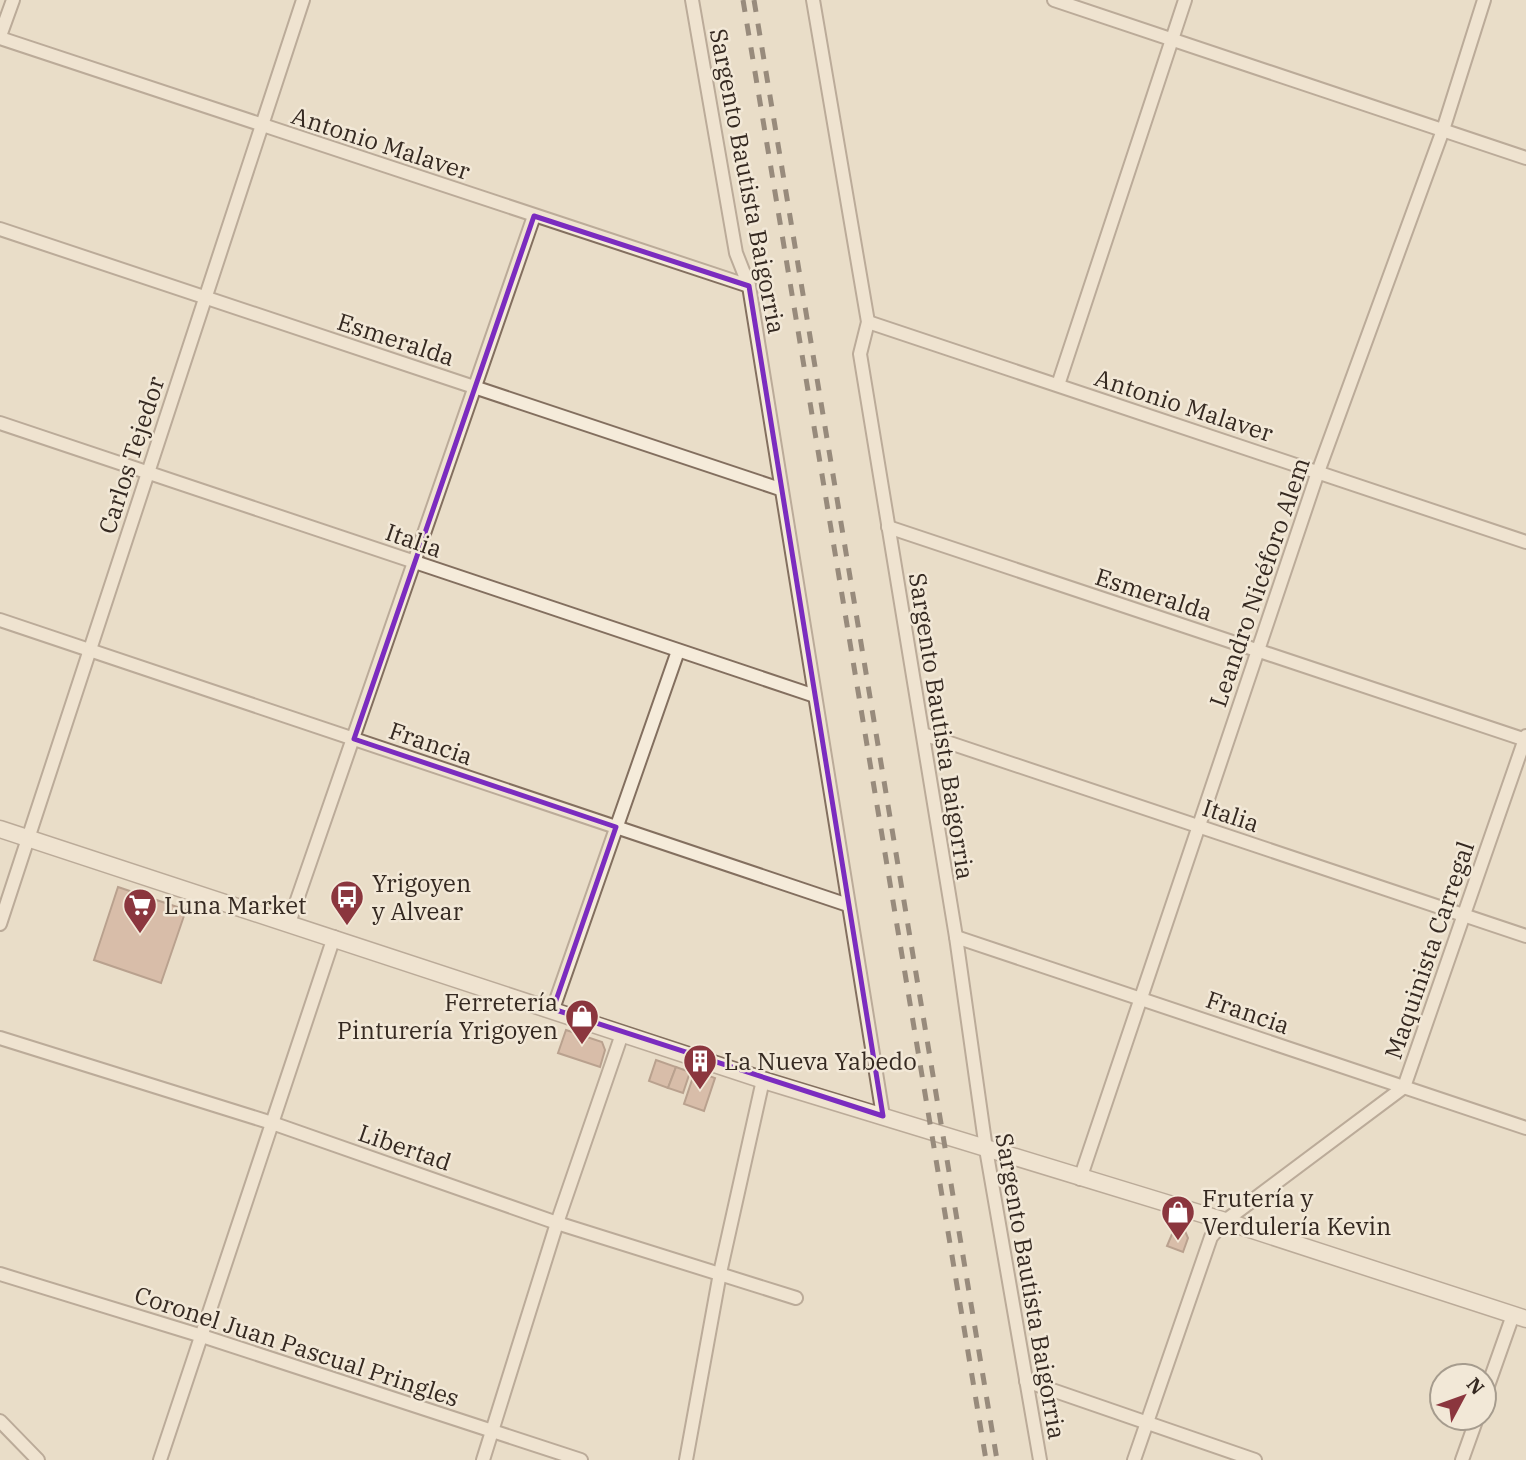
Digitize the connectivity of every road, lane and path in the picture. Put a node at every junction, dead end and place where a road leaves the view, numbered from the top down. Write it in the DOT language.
graph roads {
  1 [pos="13,0"];
  2 [pos="303,0"];
  3 [pos="692,0"];
  4 [pos="813,0"];
  5 [pos="1054,0"];
  6 [pos="1185,0"];
  7 [pos="1484,0"];
  8 [pos="0,37"];
  9 [pos="1171,39"];
  10 [pos="261,125"];
  11 [pos="1443,130"];
  12 [pos="1526,158"];
  13 [pos="534,216"];
  14 [pos="0,229"];
  15 [pos="749,286"];
  16 [pos="205,297"];
  17 [pos="868,322"];
  18 [pos="1058,385"];
  19 [pos="475,387"];
  20 [pos="0,424"];
  21 [pos="1318,472"];
  22 [pos="147,473"];
  23 [pos="780,489"];
  24 [pos="888,527"];
  25 [pos="1526,542"];
  26 [pos="415,562"];
  27 [pos="0,620"];
  28 [pos="89,650"];
  29 [pos="678,651"];
  30 [pos="1258,651"];
  31 [pos="815,696"];
  32 [pos="923,734"];
  33 [pos="1526,738"];
  34 [pos="354,739"];
  35 [pos="1199,826"];
  36 [pos="616,827"];
  37 [pos="0,828"];
  38 [pos="29,838"];
  39 [pos="848,905"];
  40 [pos="1463,915"];
  41 [pos="0,923"];
  42 [pos="289,923"];
  43 [pos="1526,936"];
  44 [pos="334,937"];
  45 [pos="956,937"];
  46 [pos="1140,998"];
  47 [pos="553,1009"];
  48 [pos="622,1034"];
  49 [pos="0,1038"];
  50 [pos="763,1080"];
  51 [pos="1404,1087"];
  52 [pos="883,1116"];
  53 [pos="272,1123"];
  54 [pos="1526,1128"];
  55 [pos="986,1149"];
  56 [pos="1080,1179"];
  57 [pos="1225,1221"];
  58 [pos="557,1223"];
  59 [pos="720,1273"];
  60 [pos="0,1274"];
  61 [pos="796,1298"];
  62 [pos="1519,1317"];
  63 [pos="202,1336"];
  64 [pos="1498,1365"];
  65 [pos="1026,1381"];
  66 [pos="0,1421"];
  67 [pos="1147,1422"];
  68 [pos="492,1432"];
  69 [pos="1471,1432"];
  70 [pos="38,1460"];
  71 [pos="160,1460"];
  72 [pos="483,1460"];
  73 [pos="581,1460"];
  74 [pos="686,1460"];
  75 [pos="1040,1460"];
  76 [pos="1134,1460"];
  77 [pos="1255,1460"];
  78 [pos="1462,1460"];
  1 -- 8 [label="street"];
  2 -- 10 [label="street, Carlos Tejedor"];
  3 -- 15 [label="street, Sargento Bautista Baigorria"];
  4 -- 17 [label="street, Sargento Bautista Baigorria"];
  5 -- 9 [label="street"];
  6 -- 9 [label="street"];
  7 -- 11 [label="street, Leandro Nicéforo Alem"];
  8 -- 10 [label="street, Antonio Malaver"];
  9 -- 11 [label="street"];
  9 -- 18 [label="street"];
  10 -- 13 [label="street, Antonio Malaver"];
  10 -- 16 [label="street, Carlos Tejedor"];
  11 -- 12 [label="street"];
  11 -- 21 [label="street, Leandro Nicéforo Alem"];
  13 -- 15 [label="street, Antonio Malaver"];
  13 -- 19 [label="street"];
  14 -- 16 [label="street, Esmeralda"];
  15 -- 23 [label="street, Sargento Bautista Baigorria"];
  16 -- 19 [label="street, Esmeralda"];
  16 -- 22 [label="street, Carlos Tejedor"];
  17 -- 18 [label="street, Antonio Malaver"];
  17 -- 24 [label="street, Sargento Bautista Baigorria"];
  18 -- 21 [label="street, Antonio Malaver"];
  19 -- 23 [label="street, Esmeralda"];
  19 -- 26 [label="street"];
  20 -- 22 [label="street, Italia"];
  21 -- 25 [label="street, Antonio Malaver"];
  21 -- 30 [label="street, Leandro Nicéforo Alem"];
  22 -- 26 [label="street, Italia"];
  22 -- 28 [label="street, Carlos Tejedor"];
  23 -- 31 [label="street, Sargento Bautista Baigorria"];
  24 -- 30 [label="street, Esmeralda"];
  24 -- 32 [label="street, Sargento Bautista Baigorria"];
  26 -- 29 [label="street, Italia"];
  26 -- 34 [label="street"];
  27 -- 28 [label="street, Francia"];
  28 -- 34 [label="street, Francia"];
  28 -- 38 [label="street, Carlos Tejedor"];
  29 -- 31 [label="street, Italia"];
  29 -- 36 [label="street"];
  30 -- 33 [label="street, Esmeralda"];
  30 -- 35 [label="street, Leandro Nicéforo Alem"];
  31 -- 39 [label="street, Sargento Bautista Baigorria"];
  32 -- 35 [label="street, Italia"];
  32 -- 45 [label="street, Sargento Bautista Baigorria"];
  33 -- 40 [label="street, Maquinista Carregal"];
  34 -- 36 [label="street, Francia"];
  34 -- 42 [label="street"];
  35 -- 40 [label="street, Italia"];
  35 -- 46 [label="street, Leandro Nicéforo Alem"];
  36 -- 39 [label="street, Francia"];
  36 -- 47 [label="street"];
  37 -- 38 [label="street"];
  38 -- 41 [label="street, Carlos Tejedor"];
  38 -- 42 [label="street"];
  39 -- 52 [label="street, Sargento Bautista Baigorria"];
  40 -- 43 [label="street, Italia"];
  40 -- 51 [label="street, Maquinista Carregal"];
  42 -- 44 [label="street"];
  44 -- 47 [label="street"];
  44 -- 53 [label="street"];
  45 -- 46 [label="street, Francia"];
  45 -- 55 [label="street, Sargento Bautista Baigorria"];
  46 -- 51 [label="street, Francia"];
  46 -- 56 [label="street, Leandro Nicéforo Alem"];
  47 -- 48 [label="street"];
  48 -- 50 [label="street"];
  48 -- 58 [label="street"];
  49 -- 53 [label="street, Libertad"];
  50 -- 52 [label="street"];
  50 -- 59 [label="street"];
  51 -- 54 [label="street, Francia"];
  51 -- 57 [label="street, Maquinista Carregal"];
  52 -- 55 [label="street"];
  53 -- 58 [label="street, Libertad"];
  53 -- 63 [label="street"];
  55 -- 56 [label="street"];
  55 -- 65 [label="street, Sargento Bautista Baigorria"];
  56 -- 57 [label="street"];
  57 -- 62 [label="street"];
  57 -- 67 [label="street, Maquinista Carregal"];
  58 -- 59 [label="street, Libertad"];
  58 -- 68 [label="street"];
  59 -- 61 [label="street, Libertad"];
  59 -- 74 [label="street"];
  60 -- 63 [label="street, Coronel Juan Pascual Pringles"];
  62 -- 64 [label="street"];
  63 -- 68 [label="street, Coronel Juan Pascual Pringles"];
  63 -- 71 [label="street"];
  65 -- 67 [label="street"];
  65 -- 75 [label="street, Sargento Bautista Baigorria"];
  66 -- 70 [label="street"];
  67 -- 76 [label="street, Maquinista Carregal"];
  67 -- 77 [label="street"];
  68 -- 72 [label="street"];
  68 -- 73 [label="street, Coronel Juan Pascual Pringles"];
  69 -- 78 [label="street"];
}
